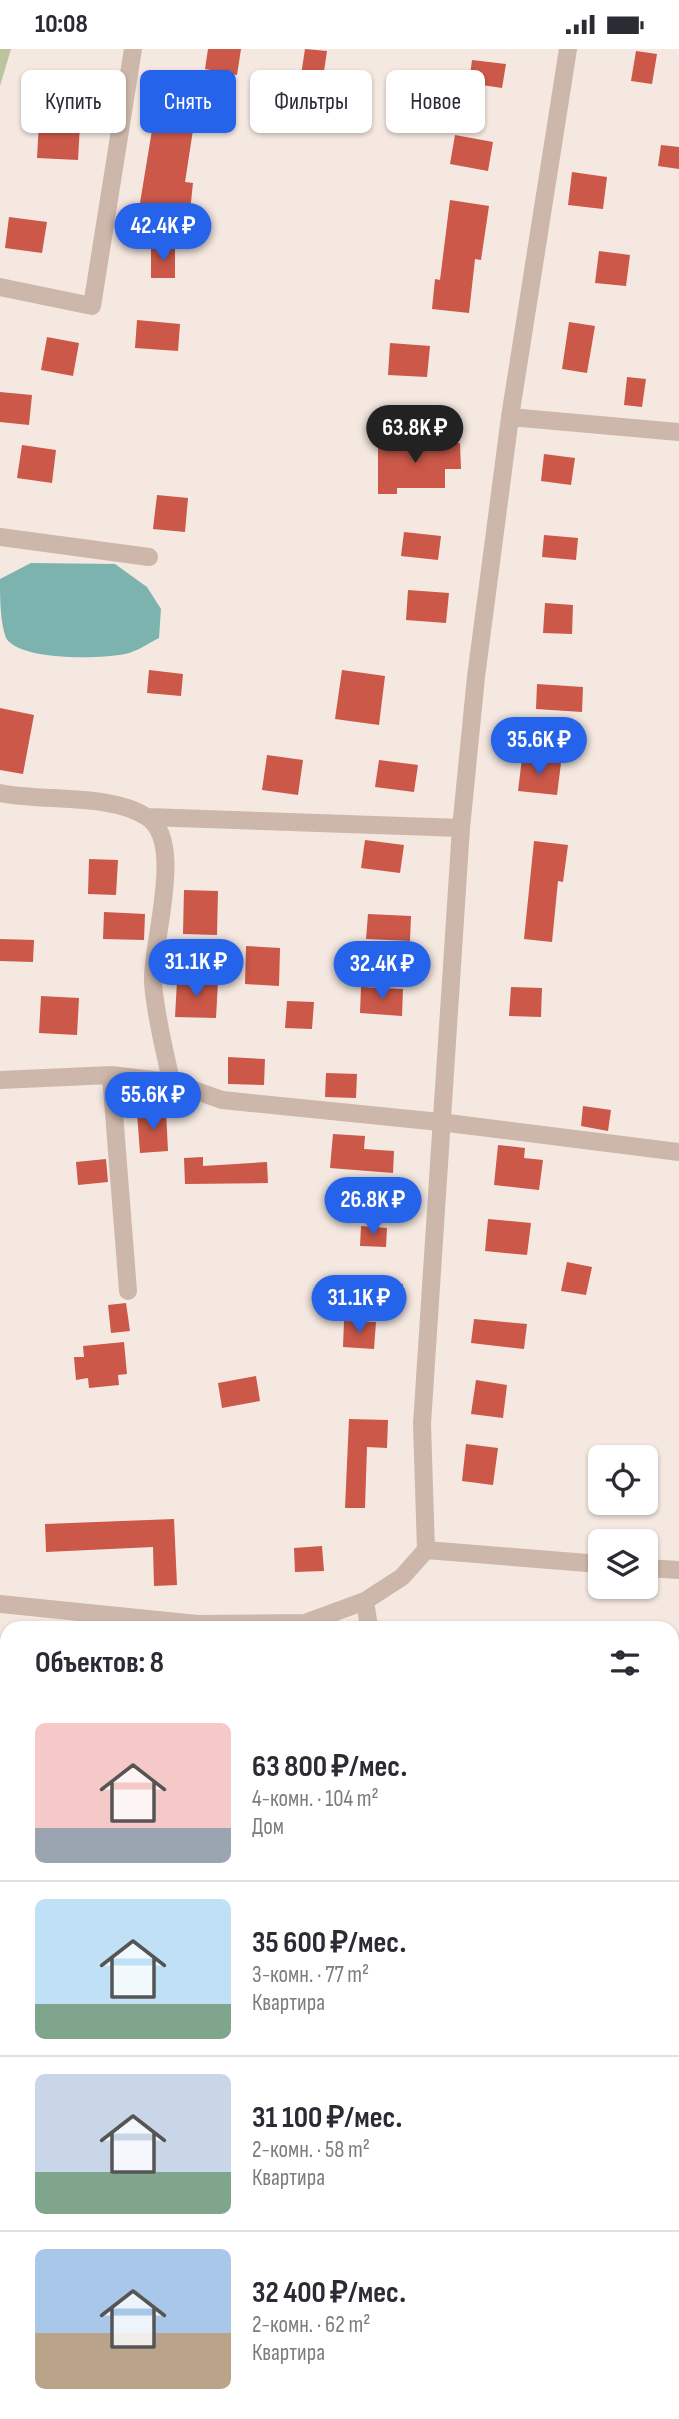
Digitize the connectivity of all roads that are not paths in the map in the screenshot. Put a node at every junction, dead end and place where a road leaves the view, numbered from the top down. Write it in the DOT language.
graph roads {
  1 [pos="133,49"];
  2 [pos="568,49"];
  3 [pos="0,287"];
  4 [pos="510,417"];
  5 [pos="679,432"];
  6 [pos="0,537"];
  7 [pos="149,557"];
  8 [pos="0,793"];
  9 [pos="148,817"];
  10 [pos="461,828"];
  11 [pos="111,1075"];
  12 [pos="0,1080"];
  13 [pos="171,1082"];
  14 [pos="440,1122"];
  15 [pos="679,1152"];
  16 [pos="128,1291"];
  17 [pos="426,1550"];
  18 [pos="588,1563"];
  19 [pos="658,1569"];
  20 [pos="679,1570"];
  21 [pos="365,1601"];
  22 [pos="0,1604"];
  23 [pos="167,1621"];
  24 [pos="314,1621"];
  25 [pos="368,1621"];
  1 -- 3 [label="street"];
  2 -- 4 [label="street"];
  4 -- 5 [label="street"];
  4 -- 10 [label="street"];
  6 -- 7 [label="street"];
  8 -- 9 [label="street"];
  9 -- 10 [label="street"];
  9 -- 13 [label="street"];
  10 -- 14 [label="street"];
  11 -- 12 [label="street"];
  11 -- 13 [label="street"];
  11 -- 16 [label="street"];
  13 -- 14 [label="street"];
  14 -- 15 [label="street"];
  14 -- 17 [label="street"];
  17 -- 18 [label="street"];
  17 -- 21 [label="street"];
  19 -- 20 [label="street"];
  21 -- 24 [label="street"];
  21 -- 25 [label="street"];
  22 -- 23 [label="street"];
}
